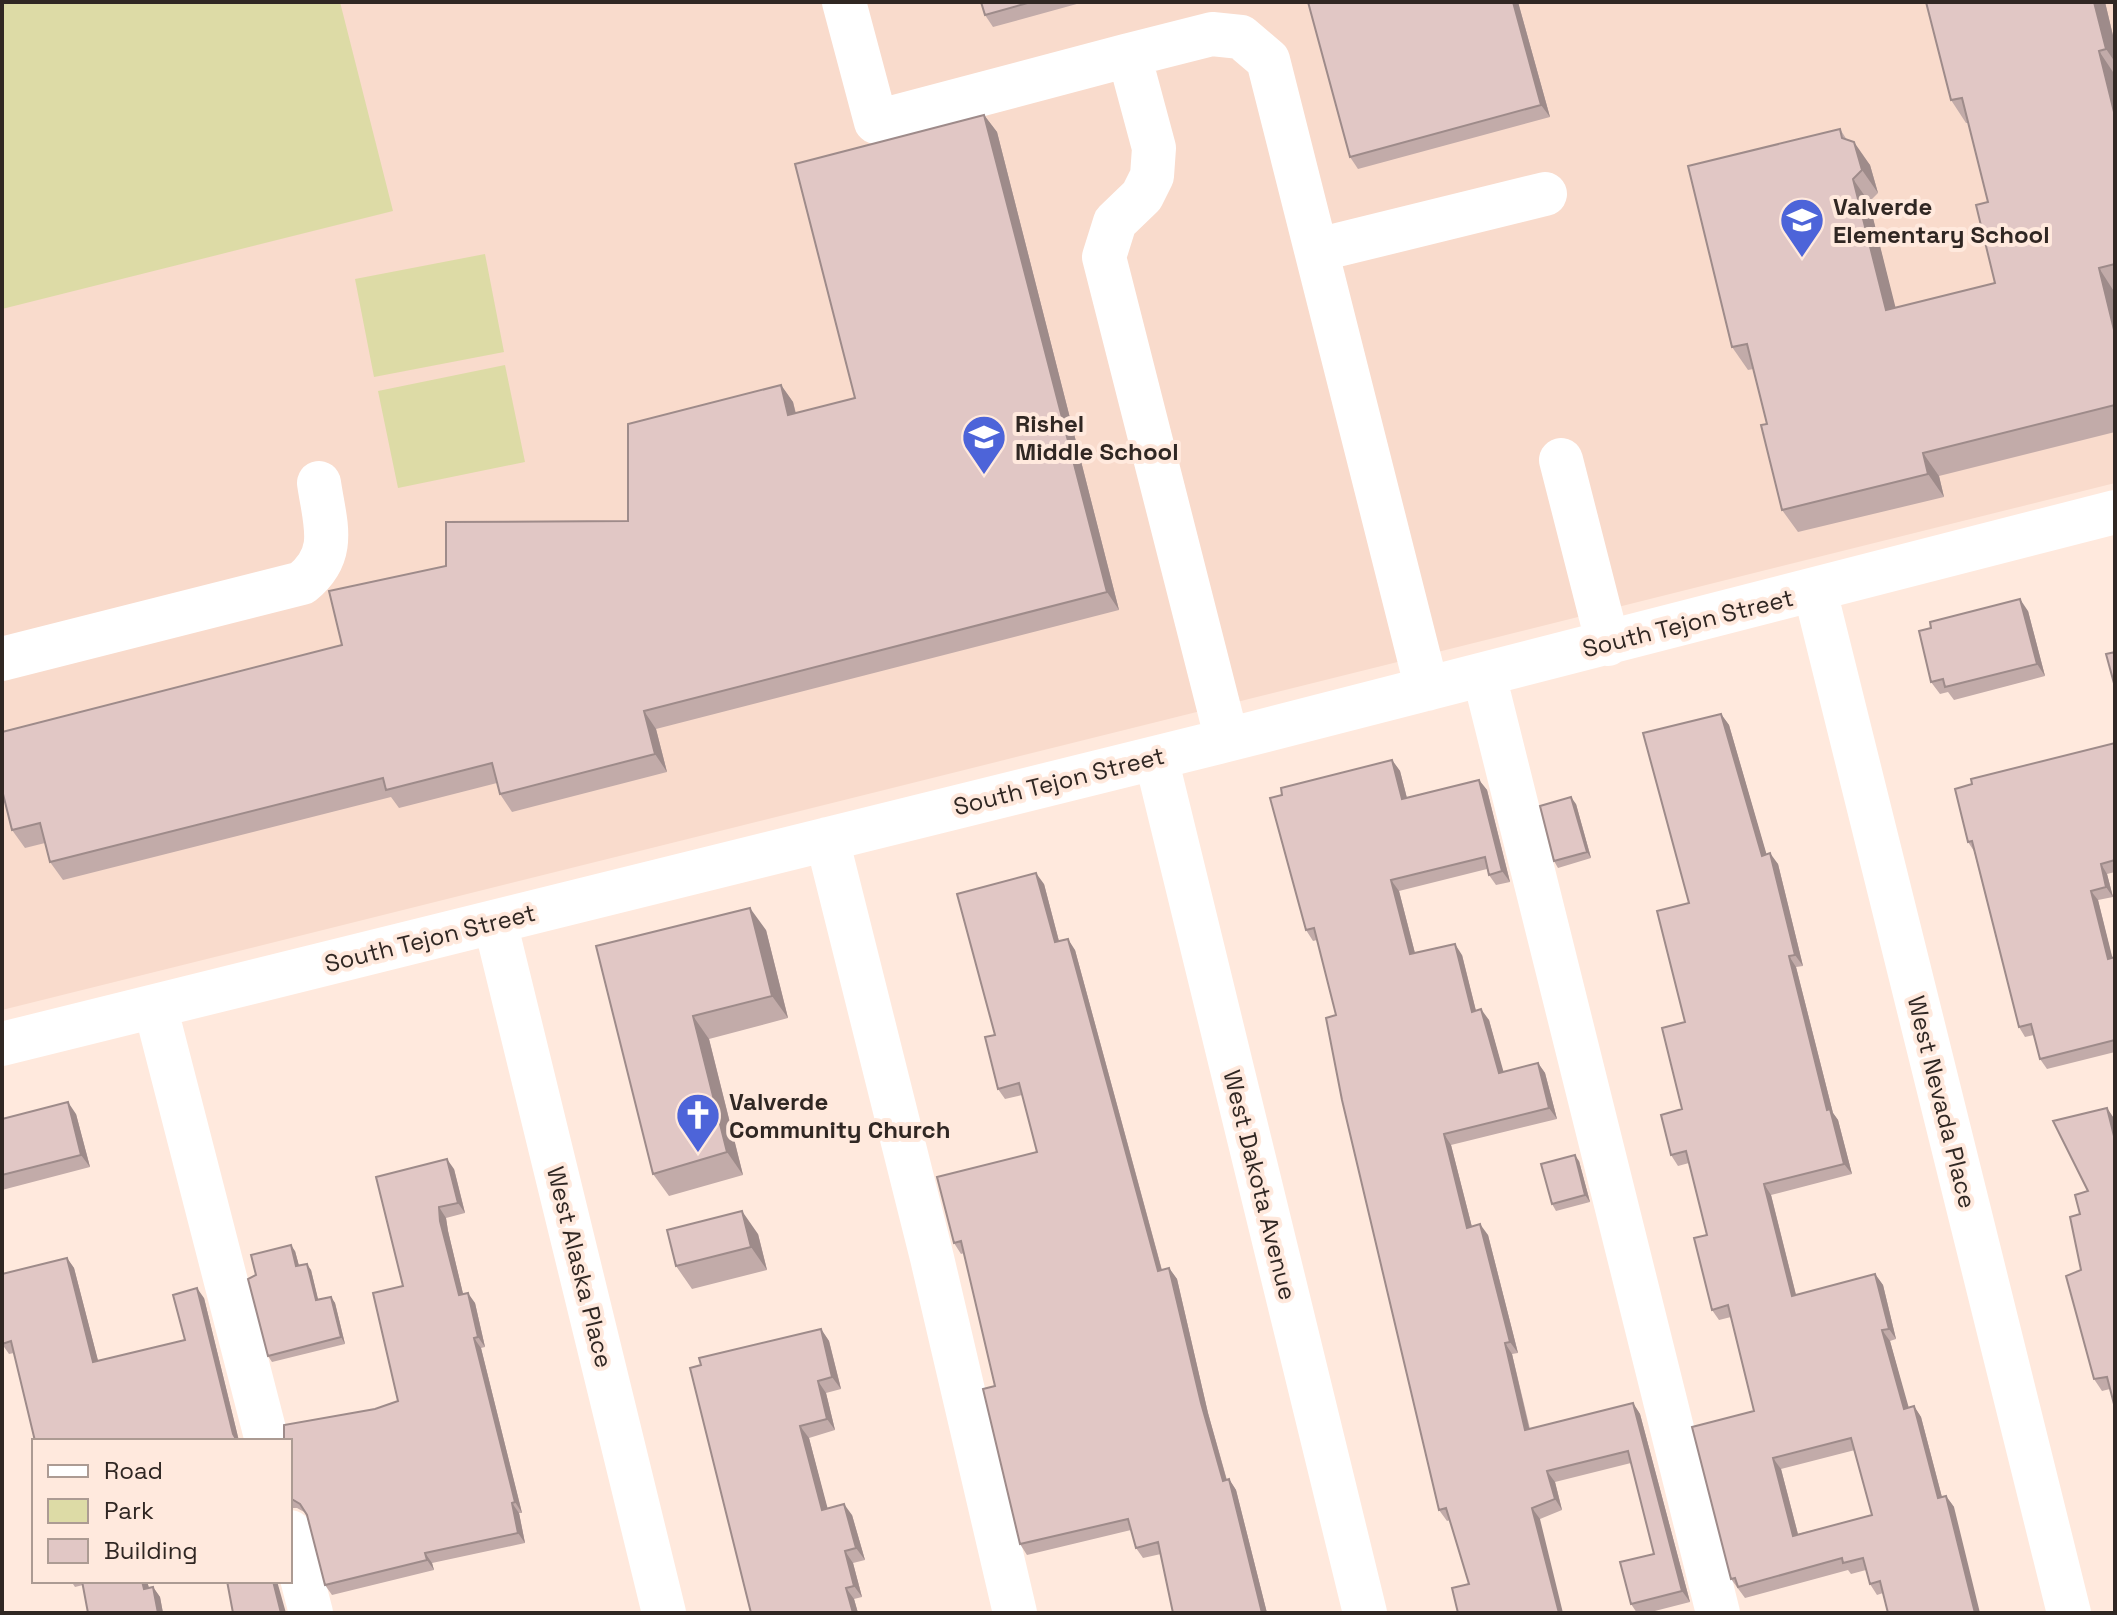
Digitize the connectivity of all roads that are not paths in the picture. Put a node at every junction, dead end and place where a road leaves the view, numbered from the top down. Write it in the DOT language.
graph roads {
  1 [pos="844,2"];
  2 [pos="1129,55"];
  3 [pos="1545,194"];
  4 [pos="1317,250"];
  5 [pos="1561,460"];
  6 [pos="319,483"];
  7 [pos="2115,512"];
  8 [pos="1815,591"];
  9 [pos="1608,644"];
  10 [pos="2,659"];
  11 [pos="1484,675"];
  12 [pos="1427,689"];
  13 [pos="1227,740"];
  14 [pos="1156,758"];
  15 [pos="827,839"];
  16 [pos="495,922"];
  17 [pos="155,1006"];
  18 [pos="2,1044"];
  19 [pos="266,1439"];
  20 [pos="292,1540"];
  21 [pos="311,1613"];
  22 [pos="664,1613"];
  23 [pos="1015,1613"];
  24 [pos="1365,1613"];
  25 [pos="1718,1613"];
  26 [pos="2069,1613"];
  1 -- 2 [label="street"];
  2 -- 4 [label="street"];
  2 -- 13 [label="street"];
  3 -- 4 [label="street"];
  4 -- 12 [label="street"];
  5 -- 9 [label="street"];
  6 -- 10 [label="street"];
  7 -- 8 [label="street, South Tejon Street"];
  8 -- 9 [label="street, South Tejon Street"];
  8 -- 26 [label="street, West Nevada Place"];
  9 -- 11 [label="street, South Tejon Street"];
  11 -- 12 [label="street, South Tejon Street"];
  11 -- 25 [label="street"];
  12 -- 13 [label="street, South Tejon Street"];
  13 -- 14 [label="street, South Tejon Street"];
  14 -- 15 [label="street, South Tejon Street"];
  14 -- 24 [label="street, West Dakota Avenue"];
  15 -- 16 [label="street, South Tejon Street"];
  15 -- 23 [label="street"];
  16 -- 17 [label="street, South Tejon Street"];
  16 -- 22 [label="street, West Alaska Place"];
  17 -- 18 [label="street, South Tejon Street"];
  17 -- 19 [label="street"];
  20 -- 21 [label="street"];
}
